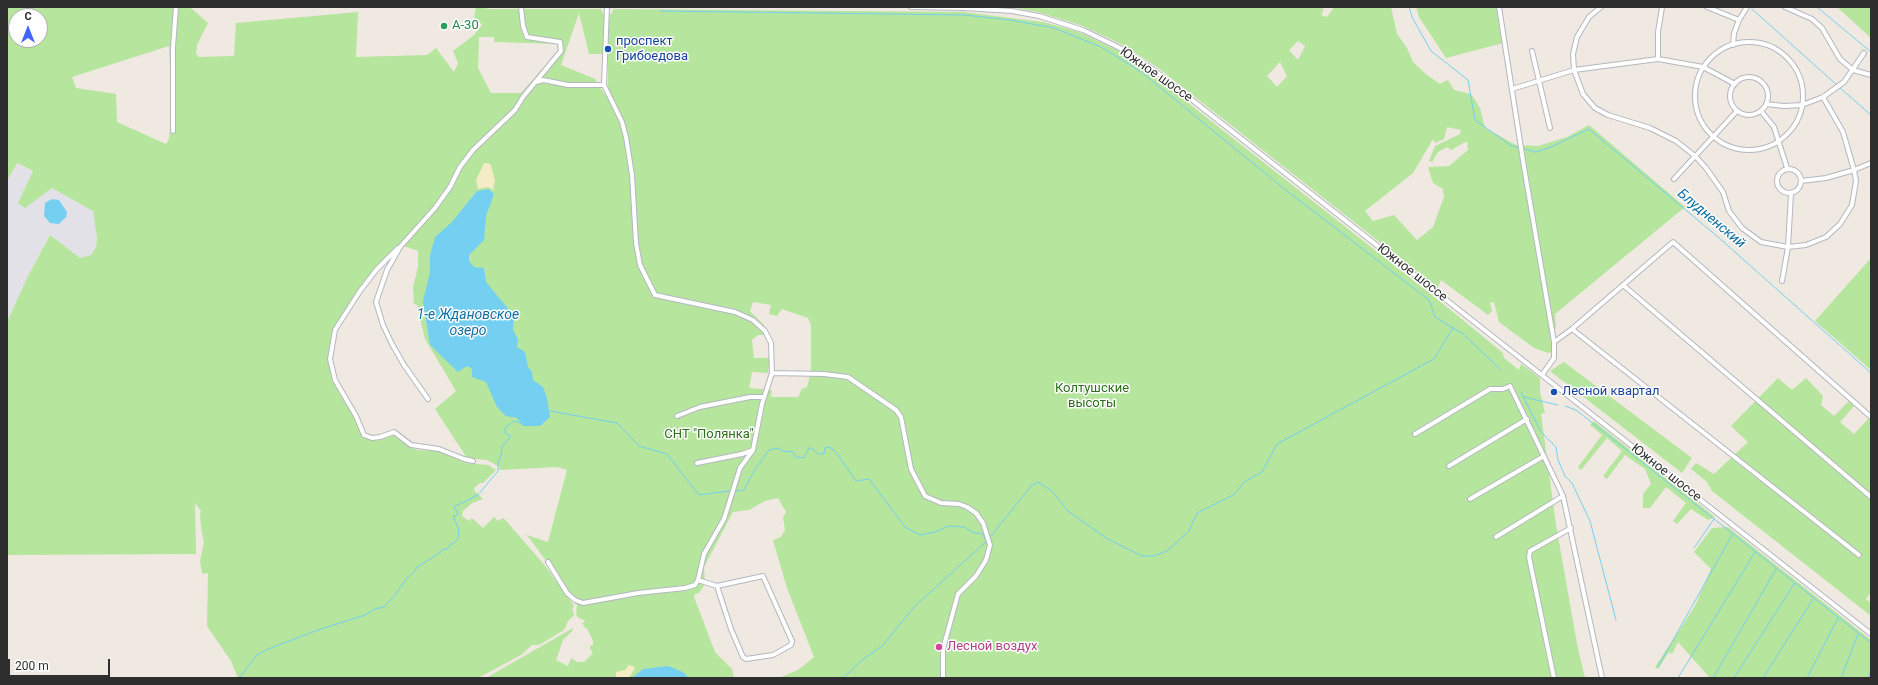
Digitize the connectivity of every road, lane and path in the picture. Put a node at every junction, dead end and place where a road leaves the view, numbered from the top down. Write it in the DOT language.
graph roads {
  1 [pos="176,7"];
  2 [pos="521,7"];
  3 [pos="607,7"];
  4 [pos="911,7"];
  5 [pos="1499,7"];
  6 [pos="1601,7"];
  7 [pos="1662,7"];
  8 [pos="1707,7"];
  9 [pos="1747,7"];
  10 [pos="1785,7"];
  11 [pos="1739,20"];
  12 [pos="1733,45"];
  13 [pos="1532,51"];
  14 [pos="1864,53"];
  15 [pos="1658,59"];
  16 [pos="1703,67"];
  17 [pos="1574,70"];
  18 [pos="1853,70"];
  19 [pos="1871,75"];
  20 [pos="1538,81"];
  21 [pos="536,82"];
  22 [pos="1735,84"];
  23 [pos="604,85"];
  24 [pos="1512,89"];
  25 [pos="1823,98"];
  26 [pos="1766,104"];
  27 [pos="1802,105"];
  28 [pos="1738,111"];
  29 [pos="1761,111"];
  30 [pos="1550,128"];
  31 [pos="173,131"];
  32 [pos="1714,136"];
  33 [pos="1779,140"];
  34 [pos="1695,156"];
  35 [pos="1871,163"];
  36 [pos="1787,168"];
  37 [pos="1854,170"];
  38 [pos="1674,179"];
  39 [pos="1801,181"];
  40 [pos="1791,194"];
  41 [pos="400,247"];
  42 [pos="1788,247"];
  43 [pos="1782,282"];
  44 [pos="1623,285"];
  45 [pos="1572,329"];
  46 [pos="1554,342"];
  47 [pos="772,373"];
  48 [pos="1542,375"];
  49 [pos="764,397"];
  50 [pos="428,399"];
  51 [pos="677,416"];
  52 [pos="1871,417"];
  53 [pos="1527,419"];
  54 [pos="1415,434"];
  55 [pos="753,450"];
  56 [pos="1544,456"];
  57 [pos="473,461"];
  58 [pos="697,463"];
  59 [pos="1449,466"];
  60 [pos="1563,496"];
  61 [pos="1871,497"];
  62 [pos="1470,499"];
  63 [pos="1571,528"];
  64 [pos="1496,537"];
  65 [pos="1858,555"];
  66 [pos="548,562"];
  67 [pos="698,580"];
  68 [pos="717,586"];
  69 [pos="1871,634"];
  70 [pos="943,678"];
  71 [pos="1554,678"];
  72 [pos="1602,678"];
  1 -- 31 [label="street"];
  2 -- 21 [label="street"];
  3 -- 23 [label="street"];
  4 -- 48 [label="street, Южное шоссе"];
  5 -- 24 [label="street"];
  6 -- 17 [label="street"];
  7 -- 15 [label="street"];
  8 -- 11 [label="street"];
  9 -- 11 [label="street"];
  10 -- 18 [label="street"];
  11 -- 12 [label="street"];
  12 -- 16 [label="street"];
  12 -- 27 [label="street"];
  13 -- 20 [label="street"];
  14 -- 18 [label="street"];
  15 -- 16 [label="street"];
  15 -- 17 [label="street"];
  16 -- 22 [label="street"];
  16 -- 32 [label="street"];
  17 -- 20 [label="street"];
  17 -- 34 [label="street"];
  18 -- 19 [label="street"];
  18 -- 25 [label="street"];
  20 -- 24 [label="street"];
  20 -- 30 [label="street"];
  21 -- 23 [label="street"];
  21 -- 41 [label="street"];
  22 -- 26 [label="street"];
  22 -- 28 [label="street"];
  23 -- 47 [label="street"];
  24 -- 46 [label="street"];
  25 -- 27 [label="street"];
  25 -- 37 [label="street"];
  26 -- 27 [label="street"];
  26 -- 29 [label="street"];
  27 -- 33 [label="street"];
  28 -- 29 [label="street"];
  28 -- 32 [label="street"];
  29 -- 33 [label="street"];
  32 -- 33 [label="street"];
  32 -- 34 [label="street"];
  33 -- 36 [label="street"];
  34 -- 38 [label="street"];
  34 -- 42 [label="street"];
  35 -- 37 [label="street"];
  36 -- 39 [label="street"];
  36 -- 40 [label="street"];
  37 -- 39 [label="street"];
  37 -- 42 [label="street"];
  39 -- 40 [label="street"];
  40 -- 42 [label="street"];
  41 -- 50 [label="street"];
  41 -- 57 [label="street"];
  42 -- 43 [label="street"];
  44 -- 45 [label="street"];
  44 -- 52 [label="street"];
  44 -- 61 [label="street"];
  45 -- 46 [label="street"];
  45 -- 65 [label="street"];
  46 -- 48 [label="street"];
  47 -- 49 [label="street"];
  47 -- 70 [label="street"];
  48 -- 69 [label="street, Южное шоссе"];
  49 -- 51 [label="street"];
  49 -- 55 [label="street"];
  53 -- 54 [label="street"];
  53 -- 56 [label="street"];
  53 -- 59 [label="street"];
  55 -- 58 [label="street"];
  55 -- 67 [label="street"];
  56 -- 60 [label="street"];
  56 -- 62 [label="street"];
  60 -- 63 [label="street"];
  60 -- 64 [label="street"];
  63 -- 71 [label="street"];
  63 -- 72 [label="street"];
  66 -- 67 [label="street"];
  67 -- 68 [label="street"];
  68 -- 68 [label="street"];
}
